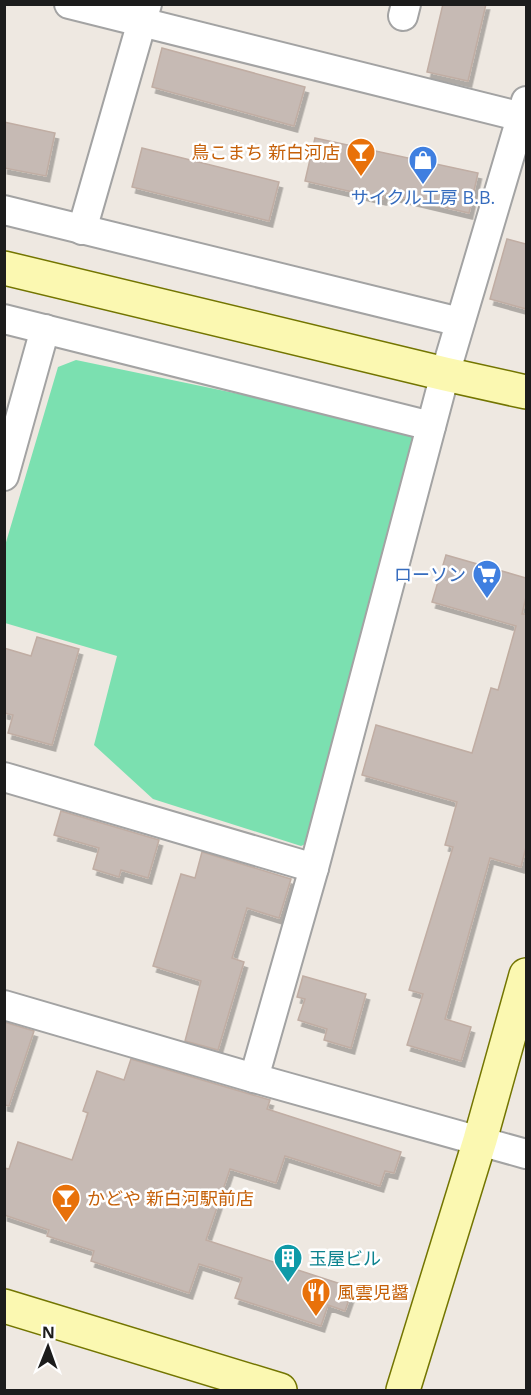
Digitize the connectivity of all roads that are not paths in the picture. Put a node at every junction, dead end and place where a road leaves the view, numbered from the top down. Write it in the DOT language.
graph roads {
  1 [pos="69,4"];
  2 [pos="144,14"];
  3 [pos="524,109"];
  4 [pos="4,210"];
  5 [pos="82,230"];
  6 [pos="4,268"];
  7 [pos="4,319"];
  8 [pos="460,322"];
  9 [pos="45,329"];
  10 [pos="445,374"];
  11 [pos="526,392"];
  12 [pos="431,426"];
  13 [pos="4,476"];
  14 [pos="4,777"];
  15 [pos="314,868"];
  16 [pos="526,975"];
  17 [pos="4,1005"];
  18 [pos="254,1078"];
  19 [pos="480,1140"];
  20 [pos="526,1154"];
  21 [pos="4,1306"];
  22 [pos="280,1390"];
  23 [pos="403,1390"];
  1 -- 2 [label="street"];
  2 -- 3 [label="street"];
  2 -- 5 [label="street"];
  3 -- 8 [label="street"];
  4 -- 5 [label="street"];
  5 -- 8 [label="street"];
  6 -- 10 [label="street"];
  7 -- 9 [label="street"];
  8 -- 10 [label="street"];
  9 -- 12 [label="street"];
  9 -- 13 [label="street"];
  10 -- 11 [label="street"];
  10 -- 12 [label="street"];
  12 -- 15 [label="street"];
  14 -- 15 [label="street"];
  15 -- 18 [label="street"];
  16 -- 19 [label="street"];
  17 -- 18 [label="street"];
  18 -- 19 [label="street"];
  19 -- 20 [label="street"];
  19 -- 23 [label="street"];
  21 -- 22 [label="street"];
}
